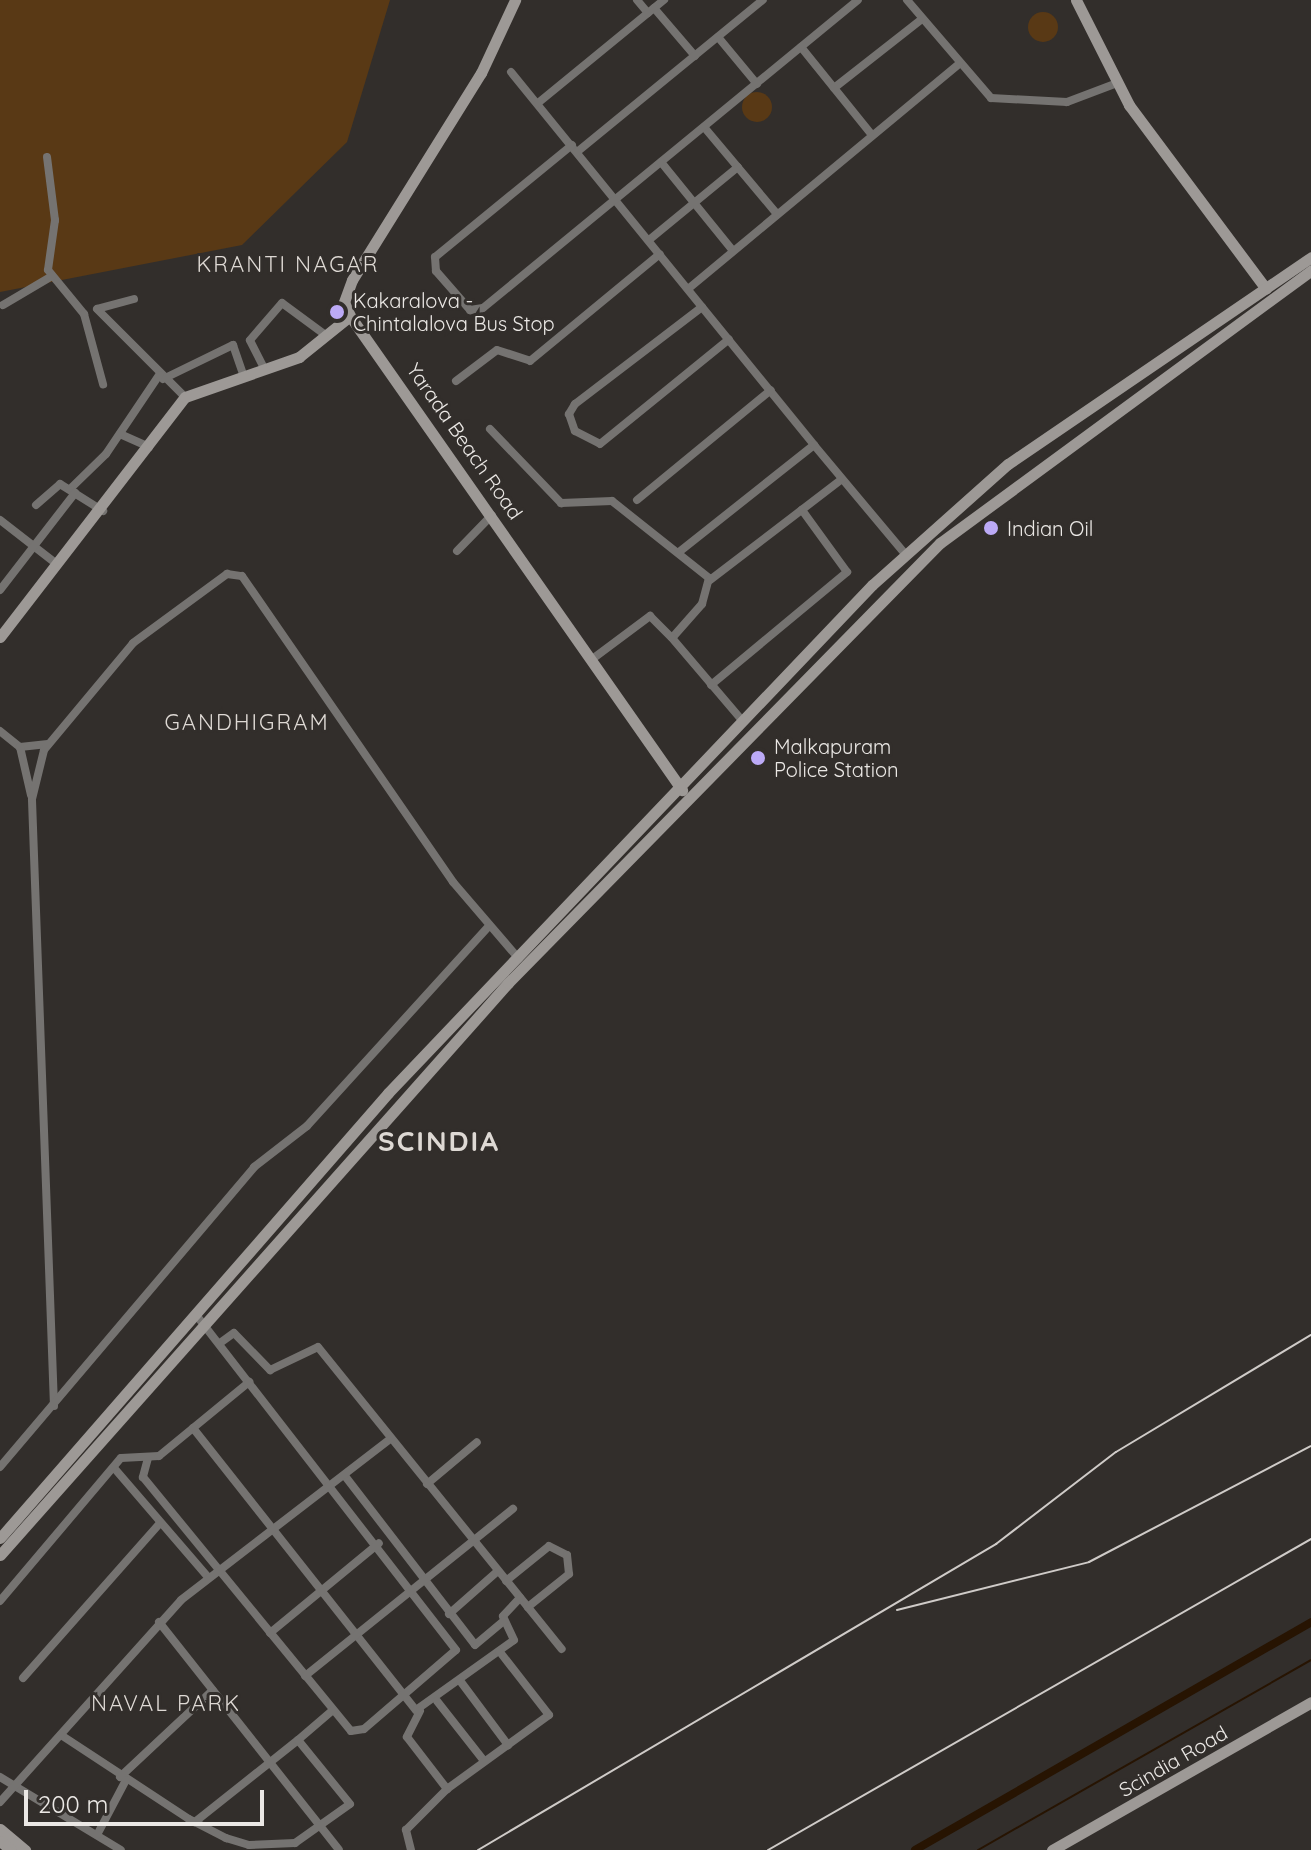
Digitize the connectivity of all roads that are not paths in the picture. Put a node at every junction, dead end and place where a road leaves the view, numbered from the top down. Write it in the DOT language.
graph roads {
  1 [pos="515,0"];
  2 [pos="637,0"];
  3 [pos="664,0"];
  4 [pos="763,0"];
  5 [pos="858,0"];
  6 [pos="907,0"];
  7 [pos="1076,0"];
  8 [pos="651,11"];
  9 [pos="922,19"];
  10 [pos="718,37"];
  11 [pos="801,47"];
  12 [pos="695,56"];
  13 [pos="959,64"];
  14 [pos="511,72"];
  15 [pos="1117,83"];
  16 [pos="757,84"];
  17 [pos="834,88"];
  18 [pos="538,103"];
  19 [pos="704,127"];
  20 [pos="872,135"];
  21 [pos="574,148"];
  22 [pos="47,157"];
  23 [pos="661,162"];
  24 [pos="738,167"];
  25 [pos="616,199"];
  26 [pos="694,203"];
  27 [pos="777,214"];
  28 [pos="649,240"];
  29 [pos="733,251"];
  30 [pos="660,254"];
  31 [pos="1311,257"];
  32 [pos="1311,270"];
  33 [pos="52,276"];
  34 [pos="688,289"];
  35 [pos="1266,289"];
  36 [pos="134,299"];
  37 [pos="3,305"];
  38 [pos="702,307"];
  39 [pos="102,316"];
  40 [pos="350,316"];
  41 [pos="86,319"];
  42 [pos="327,336"];
  43 [pos="729,339"];
  44 [pos="264,368"];
  45 [pos="243,374"];
  46 [pos="161,377"];
  47 [pos="456,381"];
  48 [pos="103,384"];
  49 [pos="771,390"];
  50 [pos="185,397"];
  51 [pos="490,429"];
  52 [pos="120,434"];
  53 [pos="814,445"];
  54 [pos="150,447"];
  55 [pos="842,479"];
  56 [pos="72,491"];
  57 [pos="637,500"];
  58 [pos="36,505"];
  59 [pos="802,510"];
  60 [pos="103,511"];
  61 [pos="493,514"];
  62 [pos="0,520"];
  63 [pos="33,546"];
  64 [pos="457,551"];
  65 [pos="679,552"];
  66 [pos="905,554"];
  67 [pos="59,565"];
  68 [pos="710,580"];
  69 [pos="0,590"];
  70 [pos="0,637"];
  71 [pos="672,638"];
  72 [pos="591,660"];
  73 [pos="711,685"];
  74 [pos="741,719"];
  75 [pos="0,731"];
  76 [pos="48,744"];
  77 [pos="20,747"];
  78 [pos="678,786"];
  79 [pos="687,797"];
  80 [pos="32,799"];
  81 [pos="487,928"];
  82 [pos="515,956"];
  83 [pos="526,964"];
  84 [pos="469,1016"];
  85 [pos="200,1320"];
  86 [pos="220,1343"];
  87 [pos="249,1382"];
  88 [pos="54,1406"];
  89 [pos="193,1428"];
  90 [pos="391,1438"];
  91 [pos="477,1442"];
  92 [pos="148,1458"];
  93 [pos="2,1461"];
  94 [pos="115,1469"];
  95 [pos="345,1476"];
  96 [pos="427,1484"];
  97 [pos="333,1486"];
  98 [pos="513,1509"];
  99 [pos="160,1523"];
  100 [pos="275,1530"];
  101 [pos="0,1538"];
  102 [pos="379,1543"];
  103 [pos="475,1543"];
  104 [pos="0,1555"];
  105 [pos="219,1570"];
  106 [pos="498,1571"];
  107 [pos="208,1577"];
  108 [pos="427,1581"];
  109 [pos="506,1581"];
  110 [pos="415,1589"];
  111 [pos="322,1590"];
  112 [pos="520,1598"];
  113 [pos="0,1601"];
  114 [pos="528,1607"];
  115 [pos="449,1614"];
  116 [pos="504,1621"];
  117 [pos="159,1622"];
  118 [pos="270,1633"];
  119 [pos="357,1635"];
  120 [pos="562,1649"];
  121 [pos="500,1652"];
  122 [pos="305,1676"];
  123 [pos="23,1678"];
  124 [pos="461,1682"];
  125 [pos="213,1690"];
  126 [pos="403,1694"];
  127 [pos="437,1701"];
  128 [pos="1311,1702"];
  129 [pos="1311,1709"];
  130 [pos="333,1710"];
  131 [pos="420,1711"];
  132 [pos="61,1735"];
  133 [pos="298,1740"];
  134 [pos="508,1745"];
  135 [pos="270,1759"];
  136 [pos="484,1761"];
  137 [pos="0,1777"];
  138 [pos="123,1778"];
  139 [pos="14,1786"];
  140 [pos="447,1789"];
  141 [pos="0,1802"];
  142 [pos="195,1822"];
  143 [pos="323,1829"];
  144 [pos="97,1835"];
  145 [pos="1,1836"];
  146 [pos="11,1850"];
  147 [pos="25,1850"];
  148 [pos="121,1850"];
  149 [pos="339,1850"];
  150 [pos="411,1850"];
  151 [pos="1052,1850"];
  152 [pos="1062,1850"];
  1 -- 40 [label="main road"];
  2 -- 8 [label="street"];
  3 -- 8 [label="street"];
  4 -- 10 [label="street"];
  5 -- 11 [label="street"];
  6 -- 9 [label="street"];
  7 -- 15 [label="main road"];
  8 -- 12 [label="street"];
  8 -- 18 [label="street"];
  9 -- 13 [label="street"];
  9 -- 17 [label="street"];
  10 -- 12 [label="street"];
  10 -- 16 [label="street"];
  11 -- 16 [label="street"];
  11 -- 17 [label="street"];
  12 -- 21 [label="street"];
  13 -- 15 [label="street"];
  13 -- 20 [label="street"];
  14 -- 18 [label="street"];
  15 -- 35 [label="main road"];
  16 -- 19 [label="street"];
  17 -- 20 [label="street"];
  18 -- 21 [label="street"];
  19 -- 23 [label="street"];
  19 -- 24 [label="street"];
  20 -- 27 [label="street"];
  21 -- 25 [label="street"];
  21 -- 25 [label="street"];
  22 -- 33 [label="street"];
  23 -- 25 [label="street"];
  23 -- 26 [label="street"];
  24 -- 26 [label="street"];
  24 -- 27 [label="street"];
  25 -- 28 [label="street"];
  26 -- 28 [label="street"];
  26 -- 29 [label="street"];
  27 -- 29 [label="street"];
  28 -- 30 [label="street"];
  29 -- 34 [label="street"];
  30 -- 34 [label="street"];
  30 -- 47 [label="street"];
  31 -- 35 [label="main road"];
  32 -- 79 [label="main road"];
  33 -- 37 [label="street"];
  33 -- 41 [label="street"];
  34 -- 38 [label="street"];
  35 -- 66 [label="main road"];
  36 -- 39 [label="street"];
  38 -- 43 [label="street"];
  38 -- 43 [label="street"];
  39 -- 41 [label="street"];
  39 -- 46 [label="street"];
  40 -- 42 [label="main road"];
  40 -- 61 [label="main road, Yarada Beach Road"];
  41 -- 48 [label="street"];
  42 -- 44 [label="main road"];
  42 -- 44 [label="street"];
  43 -- 49 [label="street"];
  44 -- 45 [label="main road"];
  45 -- 46 [label="street"];
  45 -- 50 [label="main road"];
  46 -- 50 [label="street"];
  46 -- 52 [label="street"];
  49 -- 53 [label="street"];
  49 -- 57 [label="street"];
  50 -- 54 [label="main road"];
  51 -- 65 [label="street"];
  52 -- 54 [label="street"];
  52 -- 56 [label="street"];
  53 -- 55 [label="street"];
  53 -- 65 [label="street"];
  54 -- 60 [label="main road"];
  55 -- 59 [label="street"];
  55 -- 66 [label="street"];
  56 -- 58 [label="street"];
  56 -- 60 [label="street"];
  56 -- 63 [label="street"];
  59 -- 68 [label="street"];
  59 -- 73 [label="street"];
  60 -- 67 [label="main road"];
  61 -- 64 [label="street"];
  61 -- 72 [label="main road, Yarada Beach Road"];
  62 -- 63 [label="street"];
  63 -- 67 [label="street"];
  63 -- 69 [label="street"];
  65 -- 68 [label="street"];
  66 -- 74 [label="main road"];
  67 -- 70 [label="main road"];
  68 -- 71 [label="street"];
  71 -- 72 [label="street"];
  71 -- 73 [label="street"];
  72 -- 78 [label="main road, Yarada Beach Road"];
  73 -- 74 [label="street"];
  74 -- 78 [label="main road"];
  75 -- 77 [label="street"];
  76 -- 77 [label="street"];
  76 -- 80 [label="street"];
  76 -- 81 [label="street"];
  77 -- 80 [label="street"];
  78 -- 79 [label="main road, Yarada Beach Road"];
  78 -- 82 [label="main road"];
  79 -- 83 [label="main road"];
  80 -- 88 [label="street"];
  81 -- 82 [label="street"];
  81 -- 88 [label="street"];
  82 -- 83 [label="street"];
  82 -- 84 [label="main road"];
  83 -- 84 [label="main road"];
  84 -- 85 [label="main road"];
  85 -- 86 [label="street"];
  85 -- 101 [label="main road"];
  85 -- 104 [label="main road"];
  86 -- 87 [label="street"];
  86 -- 90 [label="street"];
  87 -- 89 [label="street"];
  87 -- 97 [label="street"];
  88 -- 93 [label="street"];
  89 -- 92 [label="street"];
  89 -- 100 [label="street"];
  90 -- 95 [label="street"];
  90 -- 96 [label="street"];
  91 -- 96 [label="street"];
  92 -- 94 [label="street"];
  92 -- 105 [label="street"];
  94 -- 99 [label="street"];
  94 -- 113 [label="street"];
  95 -- 97 [label="street"];
  95 -- 108 [label="street"];
  96 -- 103 [label="street"];
  97 -- 100 [label="street"];
  97 -- 102 [label="street"];
  98 -- 103 [label="street"];
  99 -- 107 [label="street"];
  99 -- 123 [label="street"];
  100 -- 105 [label="street"];
  100 -- 111 [label="street"];
  102 -- 110 [label="street"];
  102 -- 111 [label="street"];
  103 -- 106 [label="street"];
  103 -- 108 [label="street"];
  105 -- 107 [label="street"];
  105 -- 118 [label="street"];
  106 -- 109 [label="street"];
  106 -- 115 [label="street"];
  107 -- 117 [label="street"];
  108 -- 110 [label="street"];
  108 -- 115 [label="street"];
  109 -- 112 [label="street"];
  109 -- 114 [label="street"];
  110 -- 119 [label="street"];
  110 -- 126 [label="street"];
  111 -- 118 [label="street"];
  111 -- 119 [label="street"];
  112 -- 114 [label="street"];
  112 -- 116 [label="street"];
  114 -- 120 [label="street"];
  115 -- 116 [label="street"];
  116 -- 121 [label="street"];
  117 -- 125 [label="street"];
  117 -- 132 [label="street"];
  118 -- 122 [label="street"];
  119 -- 122 [label="street"];
  119 -- 126 [label="street"];
  121 -- 124 [label="street"];
  121 -- 134 [label="street"];
  122 -- 130 [label="street"];
  124 -- 127 [label="street"];
  124 -- 134 [label="street"];
  125 -- 135 [label="street"];
  125 -- 138 [label="street"];
  126 -- 130 [label="street"];
  126 -- 131 [label="street"];
  127 -- 131 [label="street"];
  127 -- 136 [label="street"];
  128 -- 151 [label="main road, Scindia Road"];
  129 -- 152 [label="main road"];
  130 -- 133 [label="street"];
  131 -- 140 [label="street"];
  132 -- 138 [label="street"];
  132 -- 139 [label="street"];
  133 -- 135 [label="street"];
  133 -- 143 [label="street"];
  134 -- 136 [label="street"];
  135 -- 142 [label="street"];
  135 -- 143 [label="street"];
  136 -- 140 [label="street"];
  137 -- 139 [label="street"];
  138 -- 142 [label="street"];
  138 -- 144 [label="street"];
  139 -- 141 [label="street"];
  139 -- 144 [label="street"];
  140 -- 150 [label="street"];
  142 -- 143 [label="street"];
  143 -- 149 [label="street"];
  144 -- 148 [label="street"];
  145 -- 146 [label="main road"];
  145 -- 147 [label="main road"];
}
